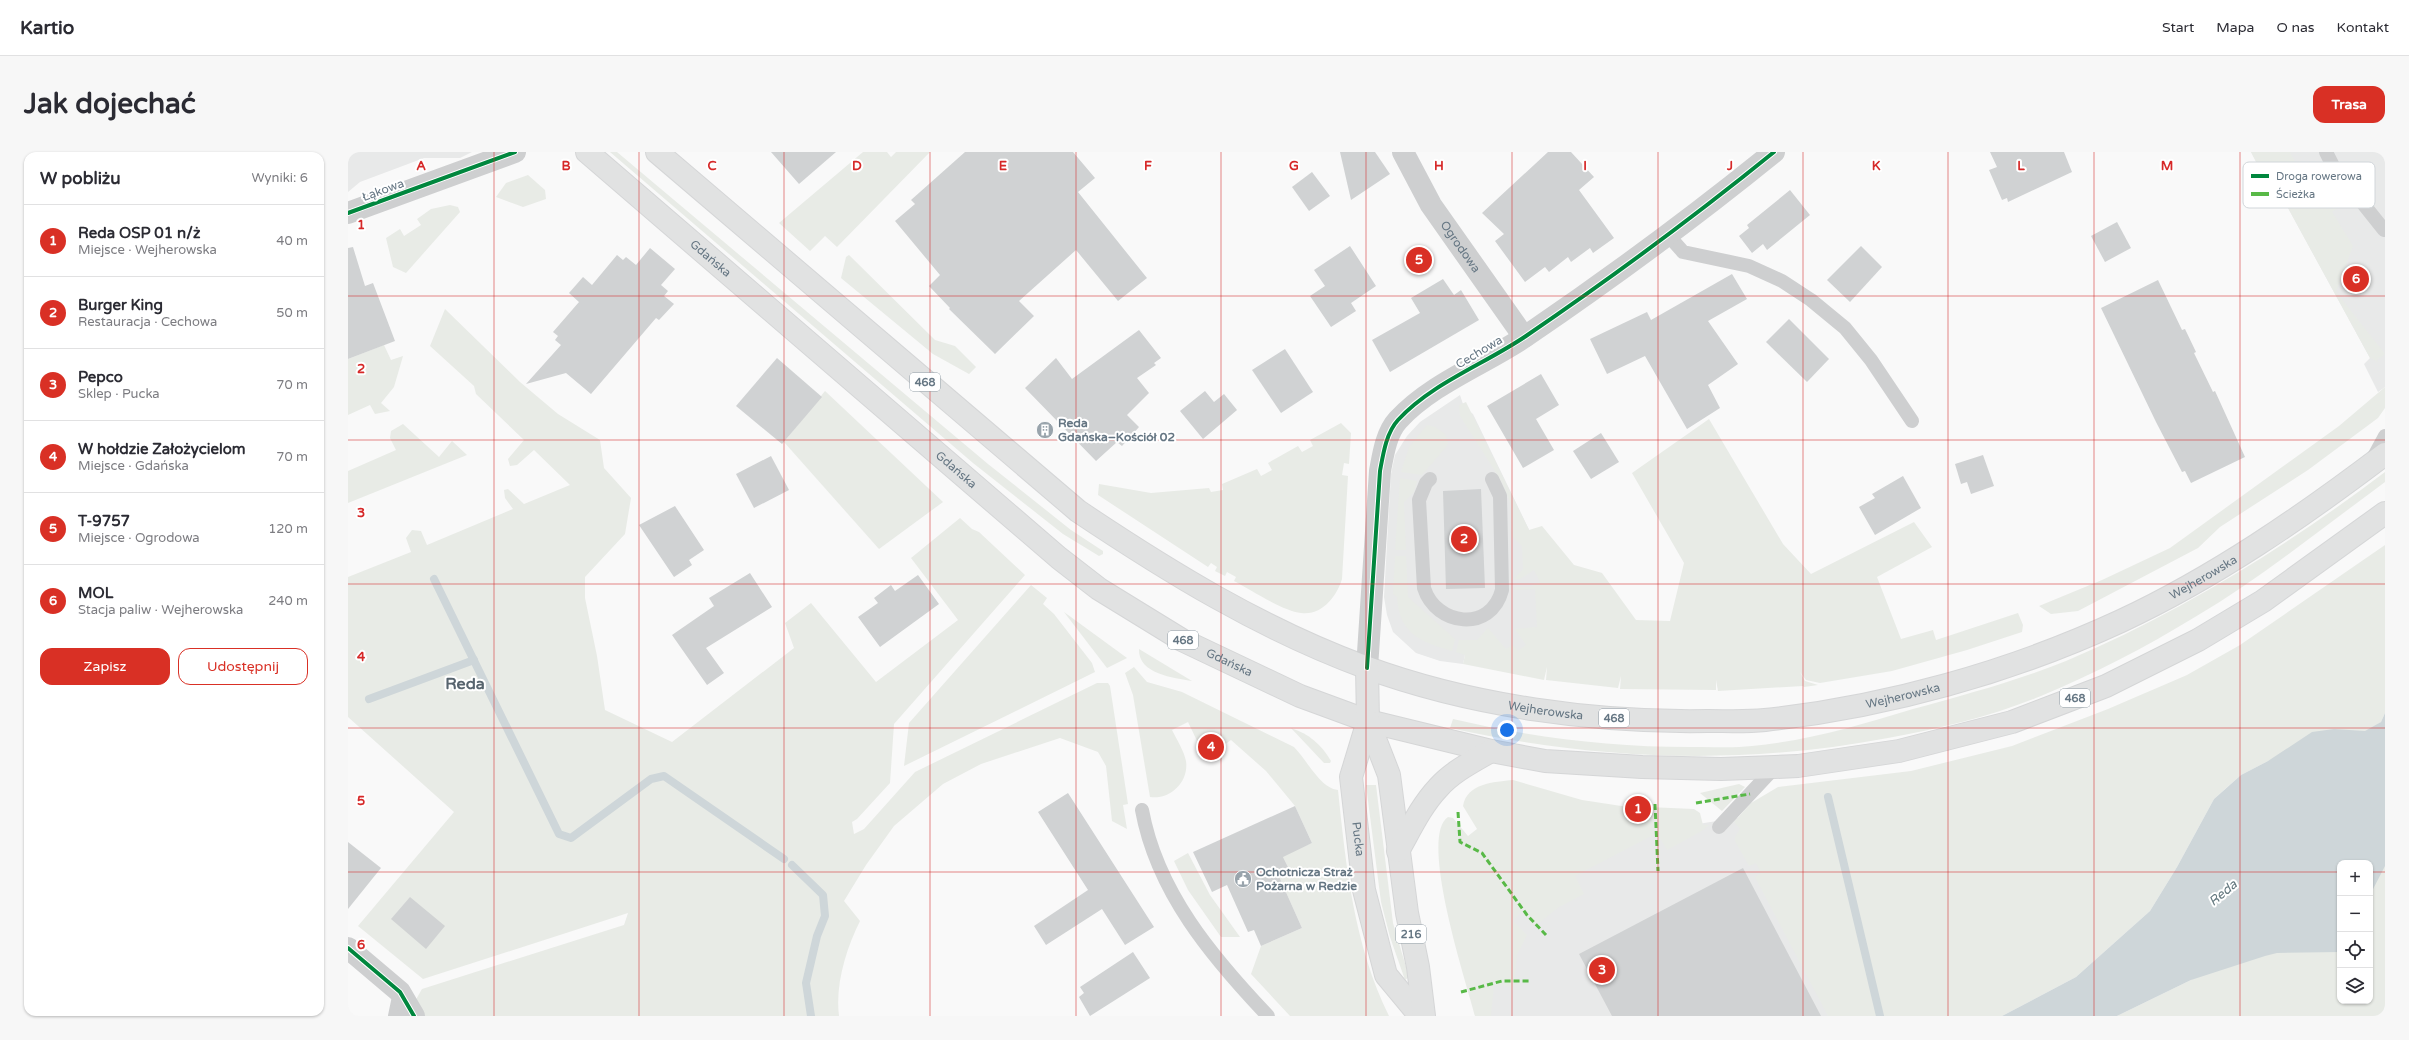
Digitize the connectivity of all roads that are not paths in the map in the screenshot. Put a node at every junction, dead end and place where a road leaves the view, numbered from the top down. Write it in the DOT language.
graph roads {
  1 [pos="515,152"];
  2 [pos="587,152"];
  3 [pos="657,152"];
  4 [pos="1403,152"];
  5 [pos="1774,152"];
  6 [pos="2326,152"];
  7 [pos="2331,162"];
  8 [pos="2367,208"];
  9 [pos="348,214"];
  10 [pos="2385,230"];
  11 [pos="1668,235"];
  12 [pos="1524,337"];
  13 [pos="1912,421"];
  14 [pos="2385,436"];
  15 [pos="2377,460"];
  16 [pos="1430,479"];
  17 [pos="1492,479"];
  18 [pos="2385,513"];
  19 [pos="1367,668"];
  20 [pos="1368,721"];
  21 [pos="1491,751"];
  22 [pos="1775,767"];
  23 [pos="1142,810"];
  24 [pos="1719,827"];
  25 [pos="1398,851"];
  26 [pos="348,948"];
  27 [pos="400,992"];
  28 [pos="395,1016"];
  29 [pos="414,1016"];
  30 [pos="1268,1016"];
  31 [pos="1420,1016"];
  32 [pos="1424,1016"];
  1 -- 9 [label="street, Łąkowa"];
  2 -- 20 [label="main road, Gdańska / 468"];
  3 -- 19 [label="main road, 468"];
  4 -- 12 [label="street, Ogrodowa"];
  5 -- 11 [label="street, Cechowa"];
  6 -- 7 [label="lane"];
  8 -- 10 [label="lane"];
  11 -- 12 [label="street, Cechowa"];
  11 -- 13 [label="lane"];
  12 -- 19 [label="street, Cechowa"];
  14 -- 15 [label="lane"];
  15 -- 19 [label="main road, Wejherowska / 468"];
  16 -- 17 [label="lane"];
  18 -- 22 [label="main road, 468"];
  19 -- 20 [label="main road, Pucka"];
  20 -- 21 [label="main road, 468"];
  20 -- 25 [label="main road, Pucka / 216"];
  20 -- 31 [label="main road, Pucka"];
  21 -- 22 [label="main road, 468"];
  21 -- 25 [label="main road"];
  22 -- 24 [label="lane"];
  23 -- 30 [label="lane"];
  25 -- 32 [label="main road, Pucka / 216"];
  26 -- 27 [label="street"];
  27 -- 28 [label="lane"];
  27 -- 29 [label="street"];
}
